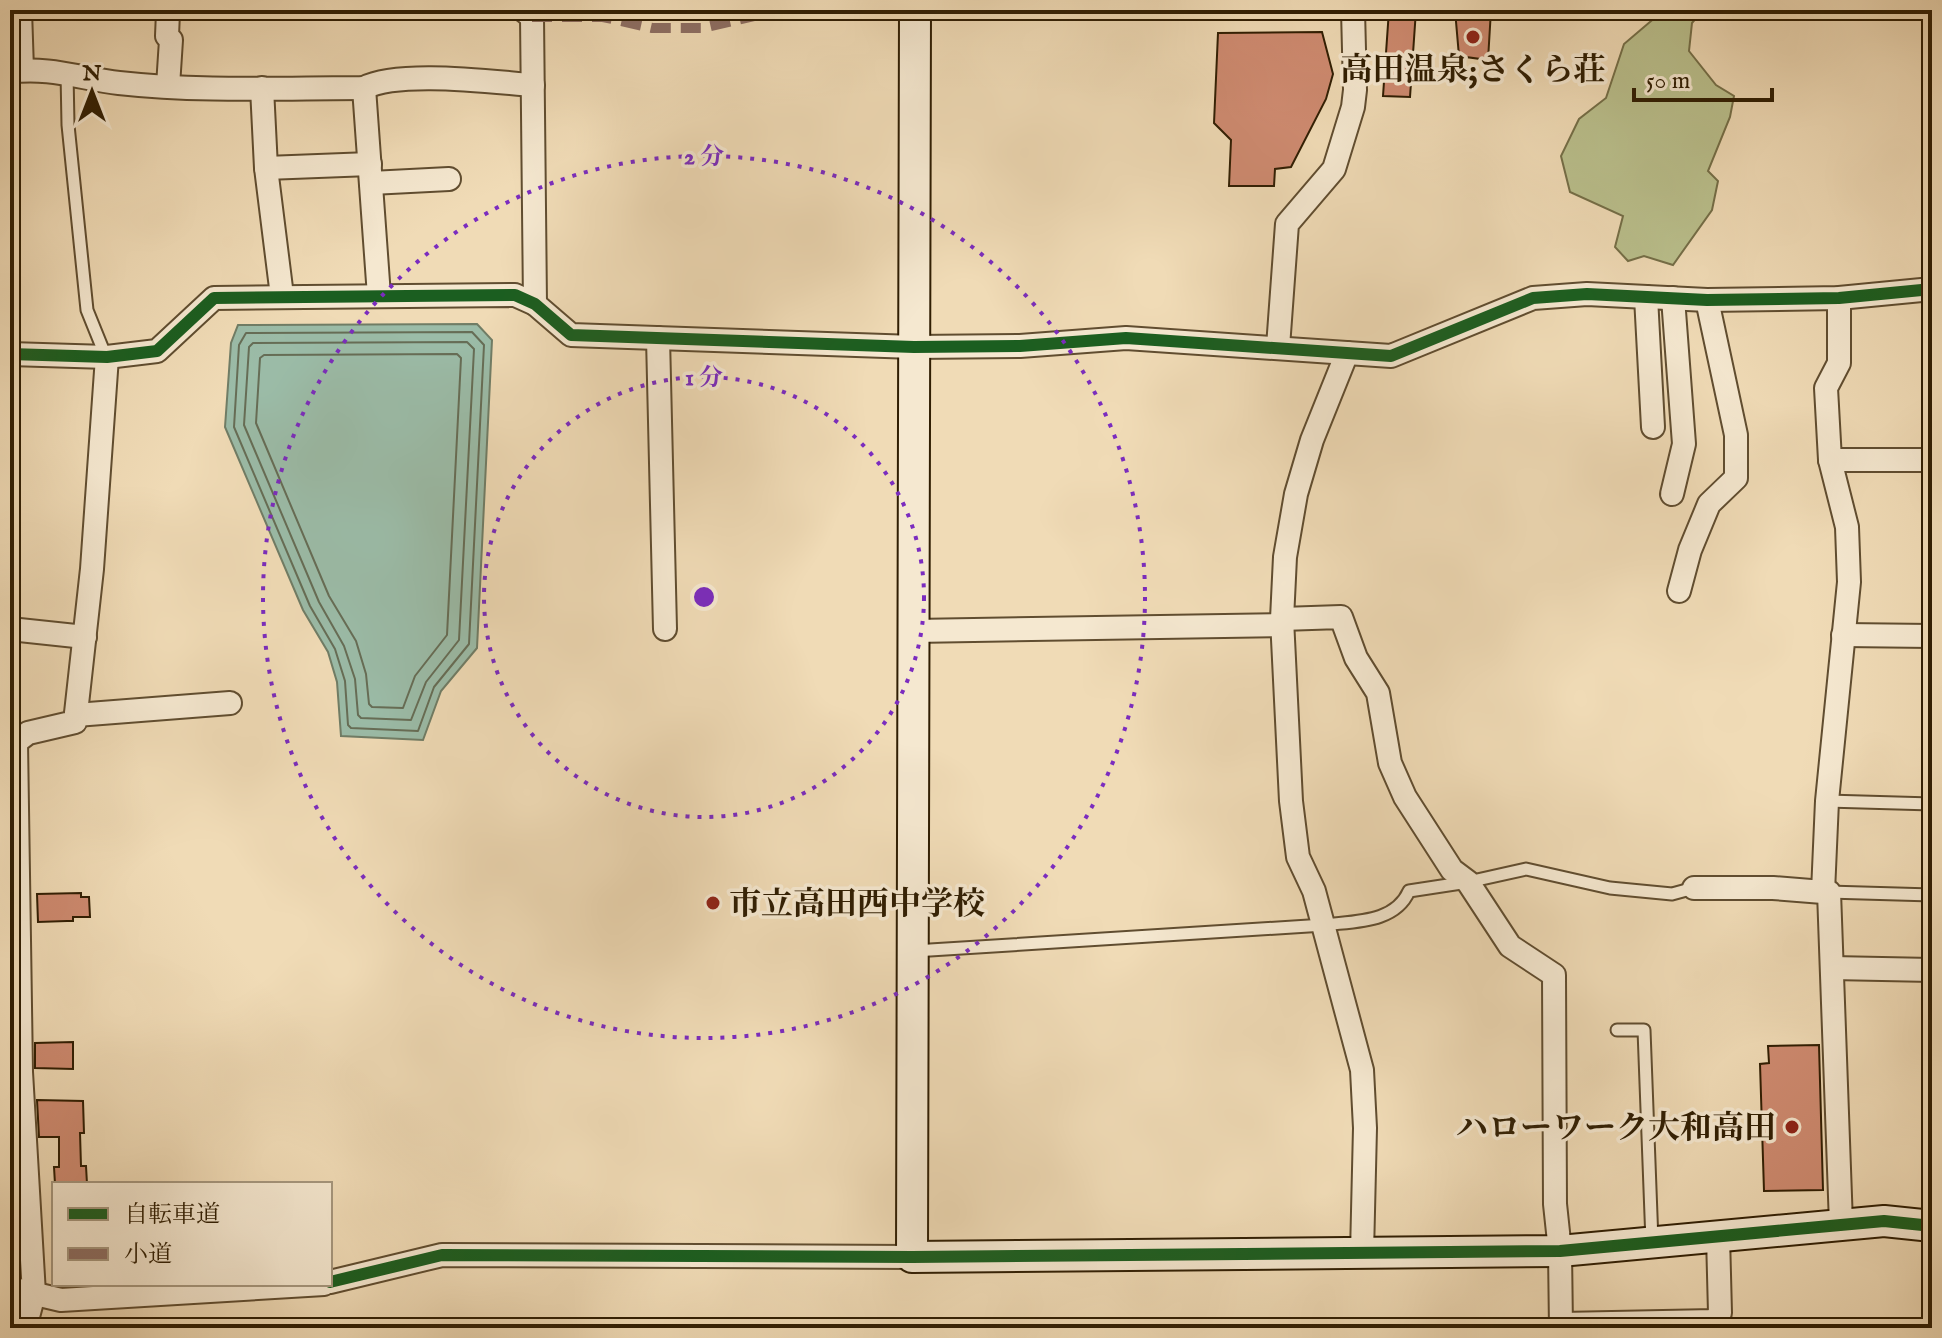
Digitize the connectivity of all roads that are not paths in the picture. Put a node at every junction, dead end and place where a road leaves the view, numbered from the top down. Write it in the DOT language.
graph roads {
  1 [pos="20,10"];
  2 [pos="523,10"];
  3 [pos="915,10"];
  4 [pos="1353,10"];
  5 [pos="168,12"];
  6 [pos="16,71"];
  7 [pos="67,73"];
  8 [pos="533,85"];
  9 [pos="168,86"];
  10 [pos="262,88"];
  11 [pos="364,88"];
  12 [pos="266,168"];
  13 [pos="370,173"];
  14 [pos="449,179"];
  15 [pos="1932,289"];
  16 [pos="282,296"];
  17 [pos="379,296"];
  18 [pos="1646,297"];
  19 [pos="1673,298"];
  20 [pos="1839,298"];
  21 [pos="1707,300"];
  22 [pos="535,304"];
  23 [pos="658,338"];
  24 [pos="914,347"];
  25 [pos="1278,347"];
  26 [pos="1347,353"];
  27 [pos="10,354"];
  28 [pos="107,357"];
  29 [pos="1653,427"];
  30 [pos="1830,460"];
  31 [pos="1932,460"];
  32 [pos="1672,494"];
  33 [pos="1679,591"];
  34 [pos="1282,622"];
  35 [pos="10,629"];
  36 [pos="665,629"];
  37 [pos="914,631"];
  38 [pos="1843,635"];
  39 [pos="1932,636"];
  40 [pos="85,637"];
  41 [pos="230,703"];
  42 [pos="76,715"];
  43 [pos="13,742"];
  44 [pos="1827,801"];
  45 [pos="1932,804"];
  46 [pos="1468,882"];
  47 [pos="1694,888"];
  48 [pos="1826,892"];
  49 [pos="1932,895"];
  50 [pos="1324,925"];
  51 [pos="913,951"];
  52 [pos="1832,968"];
  53 [pos="1932,970"];
  54 [pos="1617,1030"];
  55 [pos="16,1072"];
  56 [pos="1841,1224"];
  57 [pos="1932,1226"];
  58 [pos="1718,1236"];
  59 [pos="1652,1242"];
  60 [pos="1560,1251"];
  61 [pos="1362,1253"];
  62 [pos="912,1257"];
  63 [pos="332,1282"];
  64 [pos="291,1286"];
  65 [pos="10,1288"];
  66 [pos="34,1294"];
  67 [pos="1561,1326"];
  68 [pos="25,1328"];
  1 -- 6 [label="street"];
  2 -- 8 [label="street"];
  3 -- 24 [label="street"];
  4 -- 25 [label="street"];
  5 -- 9 [label="street"];
  6 -- 7 [label="street"];
  7 -- 9 [label="street"];
  7 -- 28 [label="lane"];
  8 -- 11 [label="street"];
  8 -- 22 [label="street"];
  9 -- 10 [label="street"];
  10 -- 11 [label="street"];
  10 -- 12 [label="street"];
  11 -- 13 [label="street"];
  12 -- 13 [label="street"];
  12 -- 16 [label="street"];
  13 -- 14 [label="street"];
  13 -- 17 [label="street"];
  15 -- 20 [label="street"];
  16 -- 17 [label="street"];
  16 -- 28 [label="street"];
  17 -- 22 [label="street"];
  18 -- 19 [label="street"];
  18 -- 26 [label="street"];
  18 -- 29 [label="street"];
  19 -- 21 [label="street"];
  19 -- 32 [label="street"];
  20 -- 21 [label="street"];
  20 -- 30 [label="street"];
  21 -- 33 [label="street"];
  22 -- 23 [label="street"];
  23 -- 24 [label="street"];
  23 -- 36 [label="street"];
  24 -- 25 [label="street"];
  24 -- 37 [label="street"];
  25 -- 26 [label="street"];
  26 -- 34 [label="street"];
  27 -- 28 [label="street"];
  28 -- 40 [label="street"];
  30 -- 31 [label="street"];
  30 -- 38 [label="street"];
  34 -- 37 [label="street"];
  34 -- 46 [label="street"];
  34 -- 50 [label="street"];
  35 -- 40 [label="street"];
  37 -- 51 [label="street"];
  38 -- 39 [label="street"];
  38 -- 44 [label="street"];
  40 -- 42 [label="street"];
  41 -- 42 [label="street"];
  42 -- 43 [label="street"];
  43 -- 55 [label="street"];
  44 -- 45 [label="lane"];
  44 -- 48 [label="street"];
  46 -- 47 [label="lane"];
  46 -- 50 [label="lane"];
  46 -- 60 [label="street"];
  47 -- 48 [label="street"];
  48 -- 49 [label="lane"];
  48 -- 52 [label="street"];
  50 -- 51 [label="lane"];
  50 -- 61 [label="street"];
  51 -- 62 [label="street"];
  52 -- 53 [label="street"];
  52 -- 56 [label="street"];
  54 -- 59 [label="lane"];
  55 -- 66 [label="street"];
  56 -- 57 [label="street"];
  56 -- 58 [label="street"];
  58 -- 59 [label="street"];
  58 -- 67 [label="street"];
  59 -- 60 [label="street"];
  60 -- 61 [label="street"];
  60 -- 67 [label="street"];
  61 -- 62 [label="street"];
  62 -- 63 [label="street"];
  64 -- 66 [label="street"];
  65 -- 66 [label="street"];
  66 -- 68 [label="street"];
}
